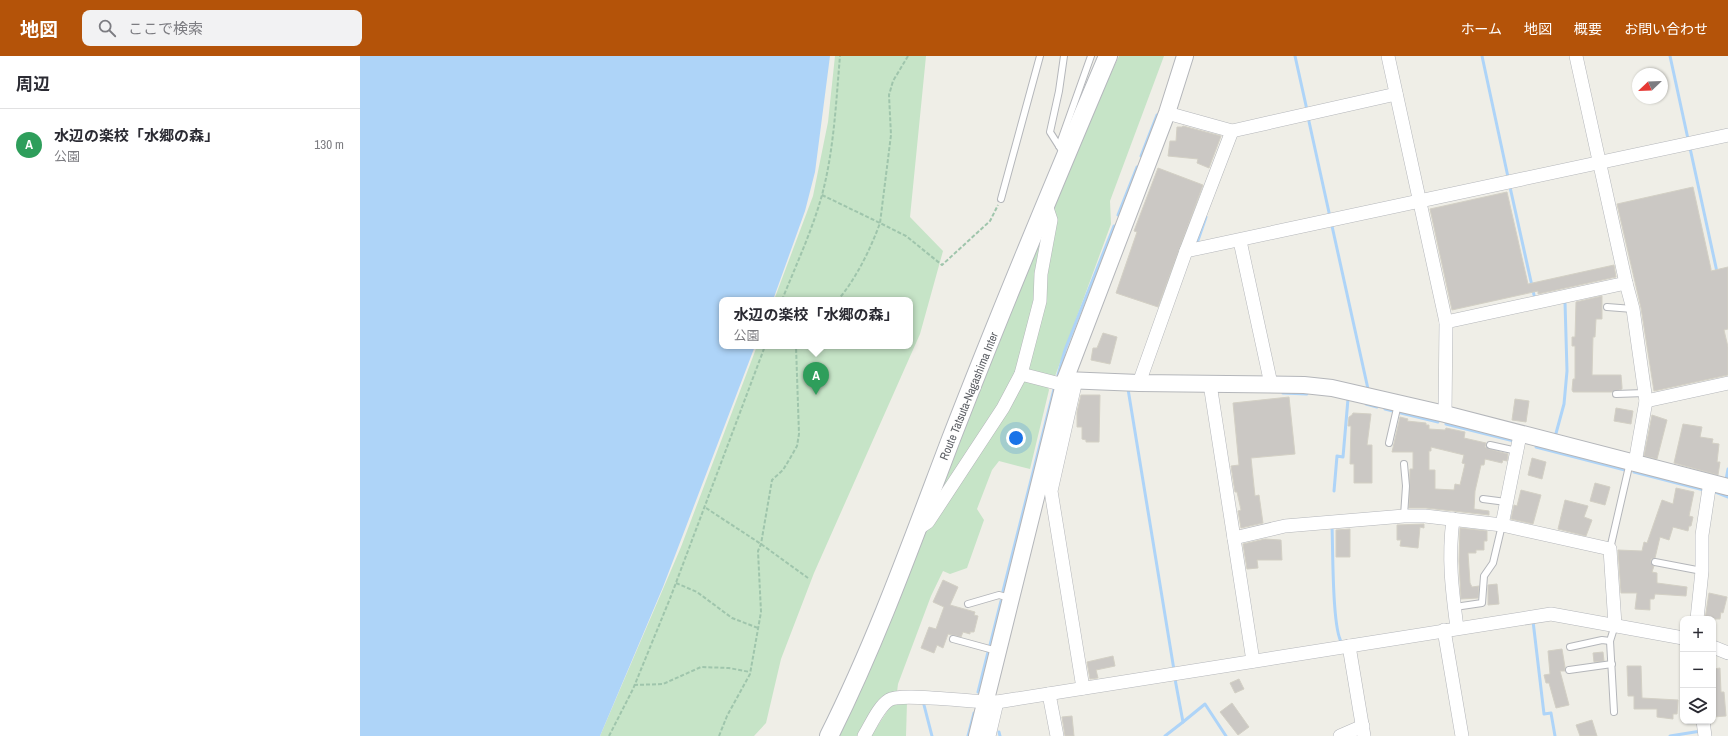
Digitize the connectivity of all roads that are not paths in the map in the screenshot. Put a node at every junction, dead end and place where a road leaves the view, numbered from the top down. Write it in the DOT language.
graph roads {
  1 [pos="1040,56"];
  2 [pos="1064,56"];
  3 [pos="1091,56"];
  4 [pos="1108,56"];
  5 [pos="1185,56"];
  6 [pos="1388,56"];
  7 [pos="1576,56"];
  8 [pos="1396,94"];
  9 [pos="1167,113"];
  10 [pos="1232,131"];
  11 [pos="1728,135"];
  12 [pos="1062,151"];
  13 [pos="1600,163"];
  14 [pos="1001,199"];
  15 [pos="1420,202"];
  16 [pos="1046,205"];
  17 [pos="1240,241"];
  18 [pos="1186,252"];
  19 [pos="1626,283"];
  20 [pos="1607,307"];
  21 [pos="1633,309"];
  22 [pos="1446,322"];
  23 [pos="1021,374"];
  24 [pos="1068,381"];
  25 [pos="1138,383"];
  26 [pos="1728,383"];
  27 [pos="1210,384"];
  28 [pos="1271,384"];
  29 [pos="1616,394"];
  30 [pos="1646,397"];
  31 [pos="1399,403"];
  32 [pos="1445,414"];
  33 [pos="1520,435"];
  34 [pos="1389,443"];
  35 [pos="1490,445"];
  36 [pos="1517,451"];
  37 [pos="1632,462"];
  38 [pos="1404,464"];
  39 [pos="1710,482"];
  40 [pos="1728,487"];
  41 [pos="1483,499"];
  42 [pos="1506,502"];
  43 [pos="1404,516"];
  44 [pos="1453,519"];
  45 [pos="1502,525"];
  46 [pos="918,529"];
  47 [pos="1234,538"];
  48 [pos="1610,548"];
  49 [pos="1655,562"];
  50 [pos="1702,570"];
  51 [pos="1012,598"];
  52 [pos="968,604"];
  53 [pos="1454,607"];
  54 [pos="1697,616"];
  55 [pos="1615,626"];
  56 [pos="1457,628"];
  57 [pos="1444,630"];
  58 [pos="1680,637"];
  59 [pos="953,639"];
  60 [pos="1610,641"];
  61 [pos="1349,646"];
  62 [pos="1570,647"];
  63 [pos="1716,648"];
  64 [pos="999,652"];
  65 [pos="1728,653"];
  66 [pos="1253,661"];
  67 [pos="1612,664"];
  68 [pos="1570,670"];
  69 [pos="1083,688"];
  70 [pos="1049,694"];
  71 [pos="991,702"];
  72 [pos="1614,712"];
  73 [pos="1703,724"];
  74 [pos="1364,731"];
  75 [pos="829,736"];
  76 [pos="864,736"];
  77 [pos="977,736"];
  78 [pos="989,736"];
  79 [pos="1057,736"];
  80 [pos="1340,736"];
  81 [pos="1462,736"];
  82 [pos="1705,736"];
  1 -- 14 [label="lane"];
  2 -- 12 [label="lane"];
  3 -- 12 [label="lane"];
  4 -- 12 [label="main road, Route Tatsuta-Nagashima Inter"];
  5 -- 9 [label="street"];
  6 -- 8 [label="street"];
  7 -- 13 [label="street"];
  8 -- 10 [label="street"];
  8 -- 15 [label="street"];
  9 -- 10 [label="street"];
  9 -- 24 [label="street"];
  10 -- 18 [label="street"];
  11 -- 13 [label="street"];
  12 -- 16 [label="main road, Route Tatsuta-Nagashima Inter"];
  13 -- 15 [label="street"];
  13 -- 19 [label="street"];
  15 -- 17 [label="street"];
  15 -- 22 [label="street"];
  16 -- 23 [label="street"];
  16 -- 46 [label="main road, Route Tatsuta-Nagashima Inter"];
  17 -- 18 [label="street"];
  17 -- 28 [label="street"];
  18 -- 25 [label="street"];
  19 -- 21 [label="street"];
  19 -- 22 [label="street"];
  20 -- 21 [label="lane"];
  21 -- 30 [label="street"];
  22 -- 32 [label="street"];
  23 -- 24 [label="street"];
  23 -- 46 [label="street"];
  24 -- 25 [label="street"];
  24 -- 51 [label="street"];
  24 -- 69 [label="street"];
  25 -- 27 [label="street"];
  26 -- 30 [label="street"];
  27 -- 28 [label="street"];
  27 -- 47 [label="street"];
  28 -- 31 [label="street"];
  29 -- 30 [label="lane"];
  30 -- 37 [label="street"];
  31 -- 32 [label="street"];
  31 -- 34 [label="lane"];
  32 -- 33 [label="street"];
  33 -- 36 [label="street"];
  33 -- 37 [label="street"];
  35 -- 36 [label="lane"];
  36 -- 42 [label="street"];
  37 -- 39 [label="street"];
  37 -- 48 [label="lane"];
  38 -- 43 [label="lane"];
  39 -- 40 [label="street"];
  39 -- 50 [label="street"];
  41 -- 42 [label="lane"];
  42 -- 45 [label="street"];
  43 -- 44 [label="street"];
  43 -- 47 [label="street"];
  44 -- 45 [label="street"];
  44 -- 53 [label="street"];
  45 -- 48 [label="street"];
  45 -- 53 [label="lane"];
  46 -- 75 [label="main road, Route Tatsuta-Nagashima Inter"];
  47 -- 66 [label="street"];
  48 -- 55 [label="street"];
  49 -- 50 [label="lane"];
  50 -- 54 [label="street"];
  51 -- 52 [label="lane"];
  51 -- 64 [label="street"];
  53 -- 56 [label="street"];
  55 -- 56 [label="street"];
  55 -- 58 [label="street"];
  55 -- 60 [label="lane"];
  56 -- 57 [label="street"];
  57 -- 61 [label="street"];
  57 -- 81 [label="street"];
  59 -- 64 [label="lane"];
  60 -- 62 [label="lane"];
  60 -- 67 [label="lane"];
  61 -- 66 [label="street"];
  61 -- 74 [label="street"];
  63 -- 65 [label="street"];
  64 -- 71 [label="street"];
  66 -- 69 [label="street"];
  67 -- 68 [label="lane"];
  67 -- 72 [label="lane"];
  69 -- 70 [label="street"];
  70 -- 71 [label="street"];
  70 -- 79 [label="street"];
  71 -- 76 [label="street"];
  71 -- 77 [label="street"];
  71 -- 78 [label="street"];
  73 -- 82 [label="street"];
  74 -- 80 [label="street"];
}
